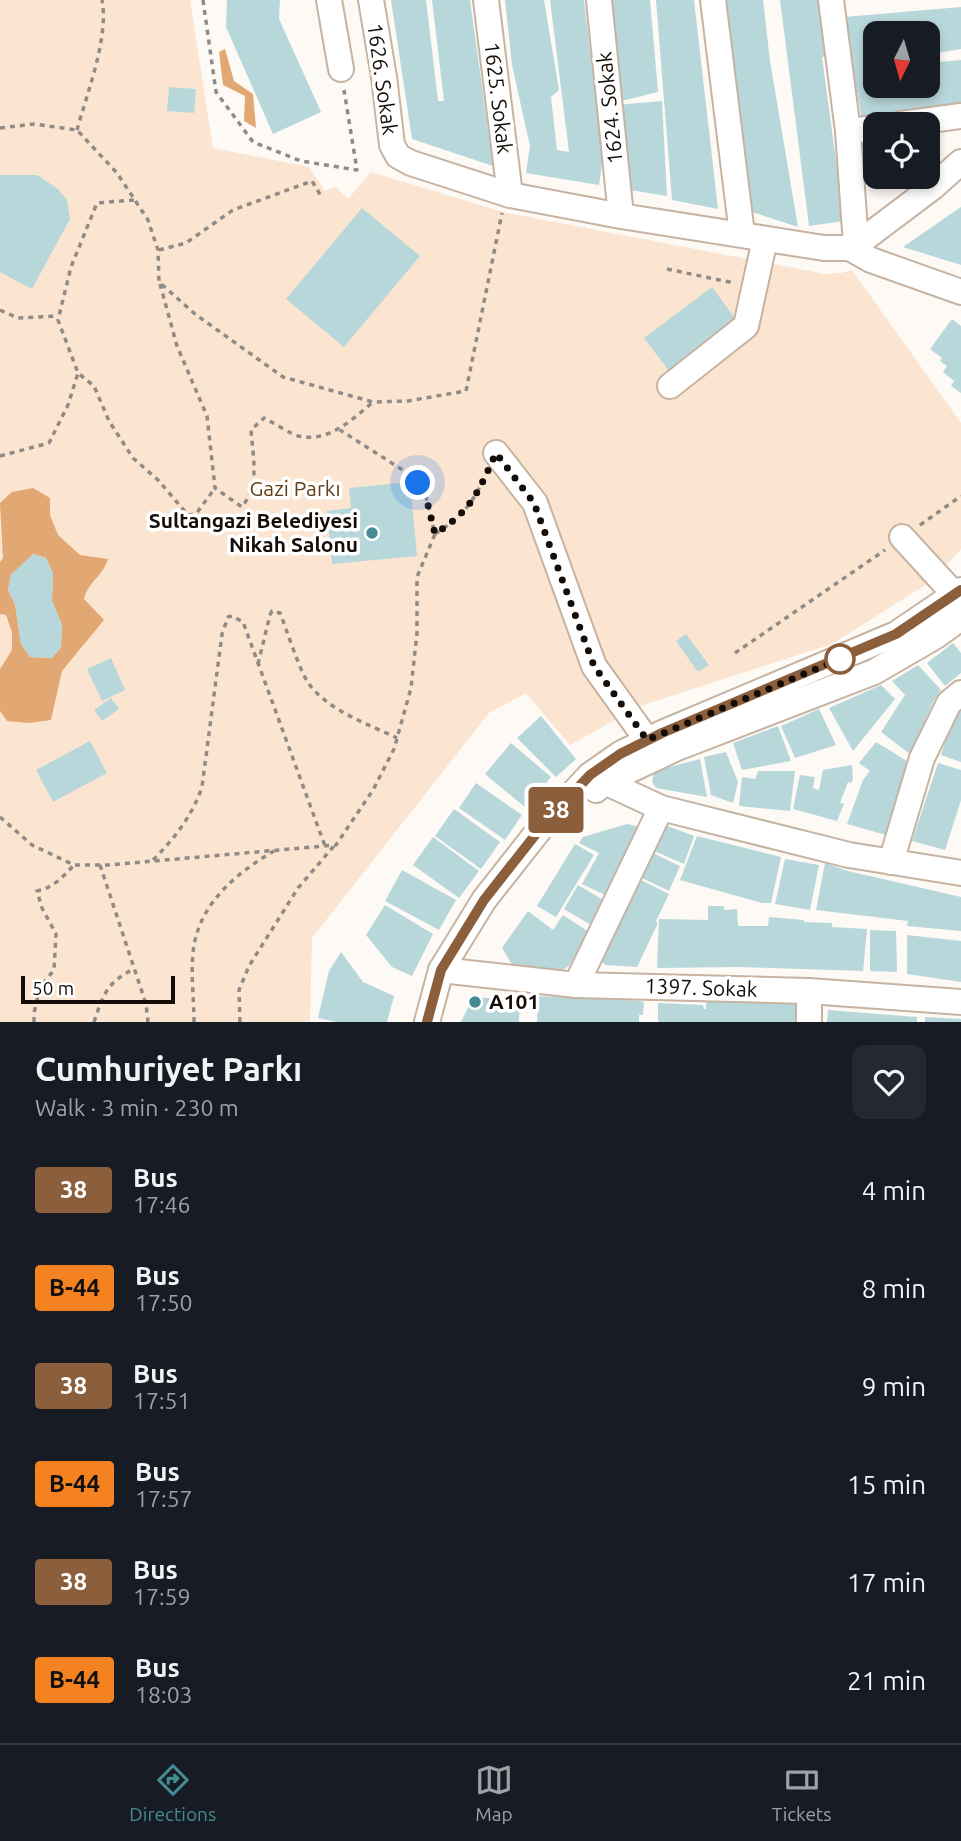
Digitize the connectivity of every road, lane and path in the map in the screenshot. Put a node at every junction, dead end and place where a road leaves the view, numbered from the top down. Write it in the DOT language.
graph roads {
  1 [pos="102,0"];
  2 [pos="203,0"];
  3 [pos="329,0"];
  4 [pos="371,0"];
  5 [pos="485,0"];
  6 [pos="598,0"];
  7 [pos="713,0"];
  8 [pos="831,0"];
  9 [pos="341,69"];
  10 [pos="961,116"];
  11 [pos="940,119"];
  12 [pos="0,128"];
  13 [pos="863,129"];
  14 [pos="77,130"];
  15 [pos="848,131"];
  16 [pos="961,162"];
  17 [pos="510,195"];
  18 [pos="321,196"];
  19 [pos="134,200"];
  20 [pos="621,216"];
  21 [pos="754,237"];
  22 [pos="853,246"];
  23 [pos="158,250"];
  24 [pos="667,269"];
  25 [pos="159,282"];
  26 [pos="754,287"];
  27 [pos="961,292"];
  28 [pos="0,310"];
  29 [pos="57,316"];
  30 [pos="78,373"];
  31 [pos="670,386"];
  32 [pos="373,402"];
  33 [pos="340,430"];
  34 [pos="496,453"];
  35 [pos="0,456"];
  36 [pos="215,488"];
  37 [pos="961,496"];
  38 [pos="435,534"];
  39 [pos="902,537"];
  40 [pos="959,601"];
  41 [pos="735,653"];
  42 [pos="258,664"];
  43 [pos="961,692"];
  44 [pos="397,738"];
  45 [pos="647,740"];
  46 [pos="598,778"];
  47 [pos="661,808"];
  48 [pos="0,817"];
  49 [pos="336,845"];
  50 [pos="324,846"];
  51 [pos="275,850"];
  52 [pos="152,861"];
  53 [pos="891,862"];
  54 [pos="74,865"];
  55 [pos="100,865"];
  56 [pos="961,873"];
  57 [pos="134,969"];
  58 [pos="449,971"];
  59 [pos="576,985"];
  60 [pos="809,991"];
  61 [pos="961,1002"];
  62 [pos="34,1022"];
  63 [pos="94,1022"];
  64 [pos="148,1022"];
  65 [pos="194,1022"];
  66 [pos="240,1022"];
  67 [pos="427,1022"];
  68 [pos="438,1022"];
  69 [pos="809,1022"];
  1 -- 14 [label="path"];
  2 -- 9 [label="path"];
  3 -- 9 [label="street"];
  4 -- 17 [label="street, 1626. Sokak"];
  5 -- 17 [label="street, 1625. Sokak"];
  6 -- 20 [label="street, 1624. Sokak"];
  7 -- 21 [label="street"];
  8 -- 15 [label="street"];
  10 -- 11 [label="street"];
  12 -- 14 [label="path"];
  13 -- 15 [label="street"];
  14 -- 19 [label="path"];
  15 -- 22 [label="street"];
  16 -- 22 [label="street"];
  17 -- 20 [label="street"];
  17 -- 32 [label="path"];
  18 -- 23 [label="path"];
  19 -- 23 [label="path"];
  19 -- 29 [label="path"];
  20 -- 21 [label="street"];
  21 -- 22 [label="street"];
  21 -- 26 [label="street"];
  22 -- 27 [label="street"];
  23 -- 25 [label="path"];
  24 -- 26 [label="path"];
  25 -- 32 [label="path"];
  25 -- 36 [label="path"];
  26 -- 31 [label="street"];
  28 -- 29 [label="path"];
  29 -- 30 [label="path"];
  30 -- 35 [label="path"];
  30 -- 36 [label="path"];
  32 -- 33 [label="path"];
  33 -- 36 [label="path"];
  33 -- 38 [label="path"];
  34 -- 38 [label="path"];
  34 -- 45 [label="street"];
  37 -- 39 [label="path"];
  38 -- 44 [label="path"];
  39 -- 40 [label="street"];
  39 -- 41 [label="path"];
  40 -- 45 [label="street"];
  40 -- 46 [label="street"];
  42 -- 44 [label="path"];
  42 -- 50 [label="path"];
  42 -- 52 [label="path"];
  43 -- 53 [label="street"];
  44 -- 49 [label="path"];
  45 -- 46 [label="street"];
  46 -- 47 [label="street"];
  46 -- 58 [label="street"];
  47 -- 53 [label="street"];
  47 -- 59 [label="street"];
  48 -- 54 [label="path"];
  49 -- 50 [label="path"];
  49 -- 66 [label="path"];
  50 -- 51 [label="path"];
  51 -- 52 [label="path"];
  51 -- 65 [label="path"];
  52 -- 55 [label="path"];
  53 -- 56 [label="street"];
  54 -- 55 [label="path"];
  54 -- 62 [label="path"];
  55 -- 57 [label="path"];
  57 -- 63 [label="path"];
  57 -- 64 [label="path"];
  58 -- 59 [label="street, 1397. Sokak"];
  58 -- 67 [label="street"];
  58 -- 68 [label="street"];
  59 -- 60 [label="street, 1397. Sokak"];
  60 -- 61 [label="street, 1397. Sokak"];
  60 -- 69 [label="street"];
}
